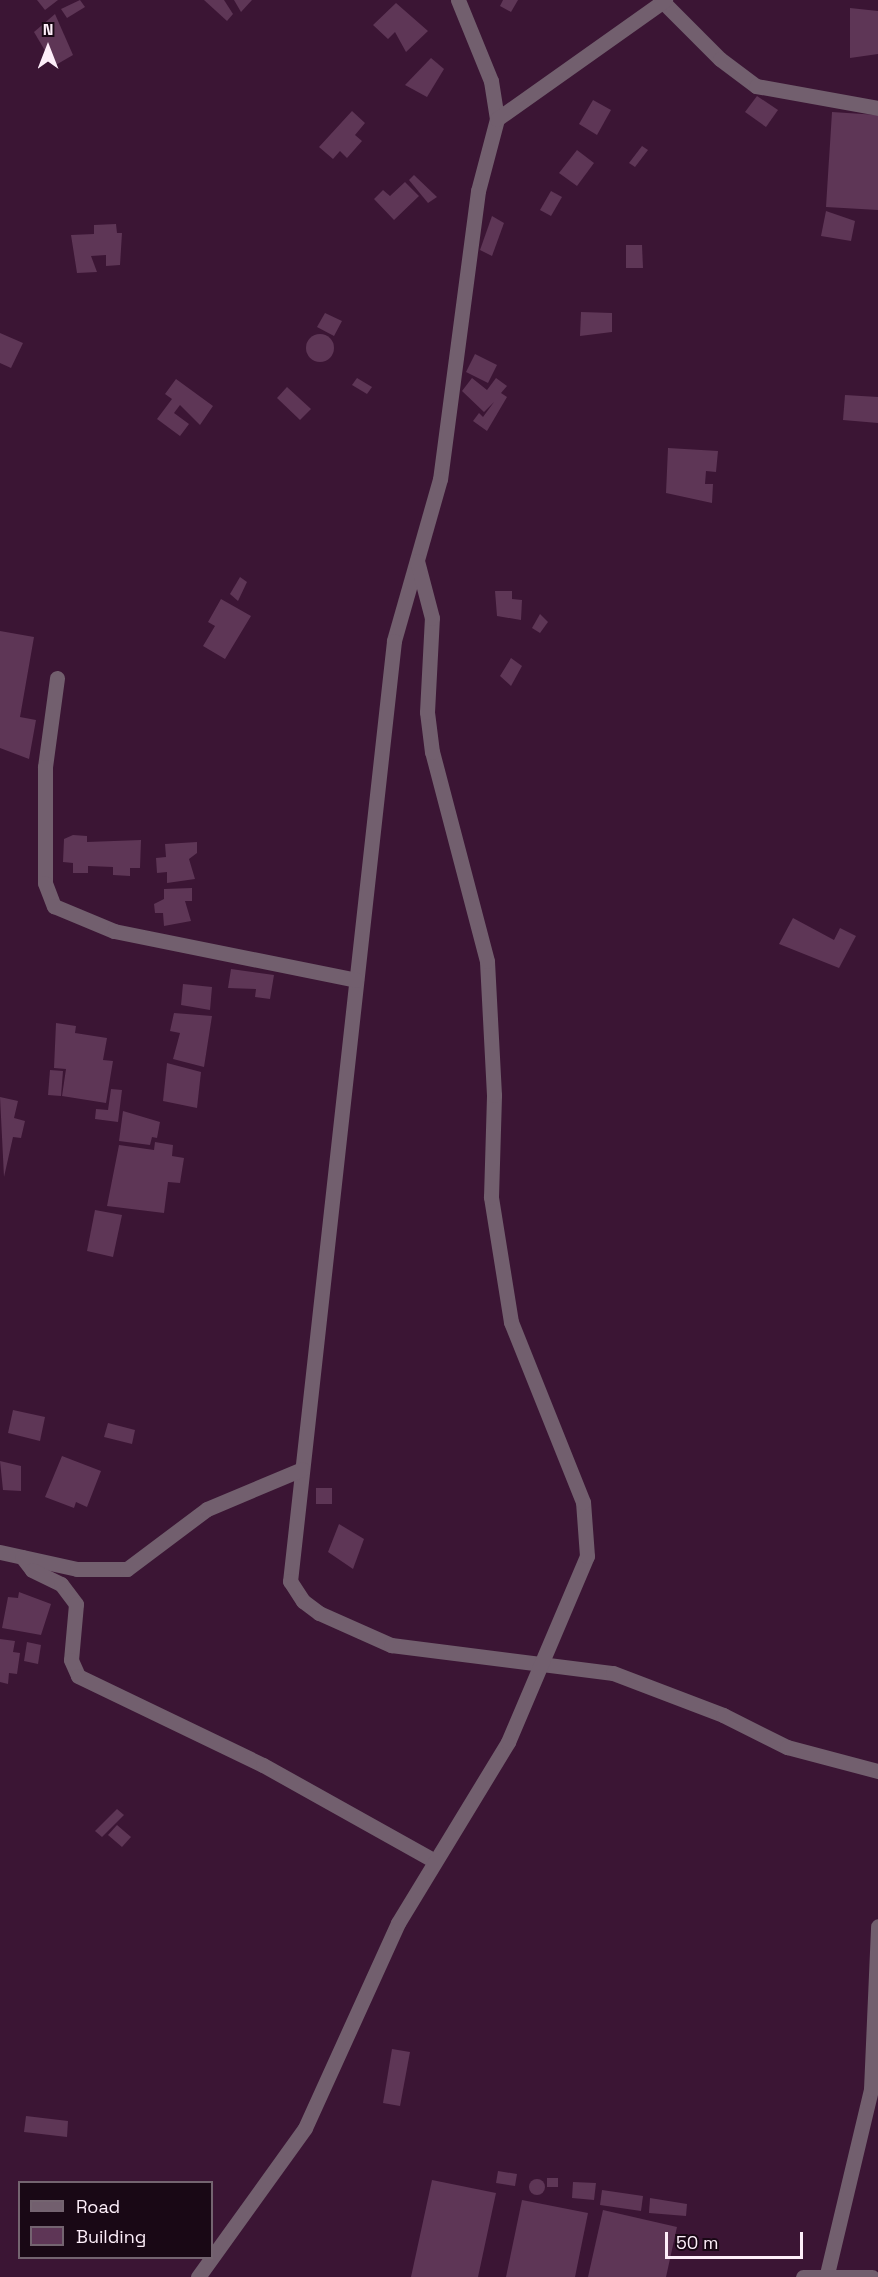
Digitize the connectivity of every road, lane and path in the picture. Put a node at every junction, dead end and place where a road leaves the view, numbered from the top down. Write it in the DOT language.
graph roads {
  1 [pos="458,0"];
  2 [pos="663,0"];
  3 [pos="878,108"];
  4 [pos="497,119"];
  5 [pos="417,561"];
  6 [pos="57,678"];
  7 [pos="356,980"];
  8 [pos="302,1469"];
  9 [pos="0,1552"];
  10 [pos="22,1557"];
  11 [pos="543,1667"];
  12 [pos="878,1771"];
  13 [pos="433,1860"];
  14 [pos="878,1926"];
  15 [pos="213,2256"];
  16 [pos="211,2259"];
  17 [pos="827,2274"];
  18 [pos="198,2277"];
  19 [pos="803,2277"];
  20 [pos="872,2277"];
  1 -- 4 [label="street"];
  2 -- 3 [label="street"];
  2 -- 4 [label="street"];
  4 -- 5 [label="street"];
  5 -- 7 [label="street"];
  5 -- 11 [label="street"];
  6 -- 7 [label="street"];
  7 -- 8 [label="street"];
  8 -- 10 [label="street"];
  8 -- 11 [label="street"];
  9 -- 10 [label="street"];
  10 -- 13 [label="street"];
  11 -- 12 [label="street"];
  11 -- 13 [label="street"];
  13 -- 15 [label="street"];
  14 -- 17 [label="street"];
  16 -- 18 [label="street"];
  17 -- 19 [label="street"];
  17 -- 20 [label="street"];
}
